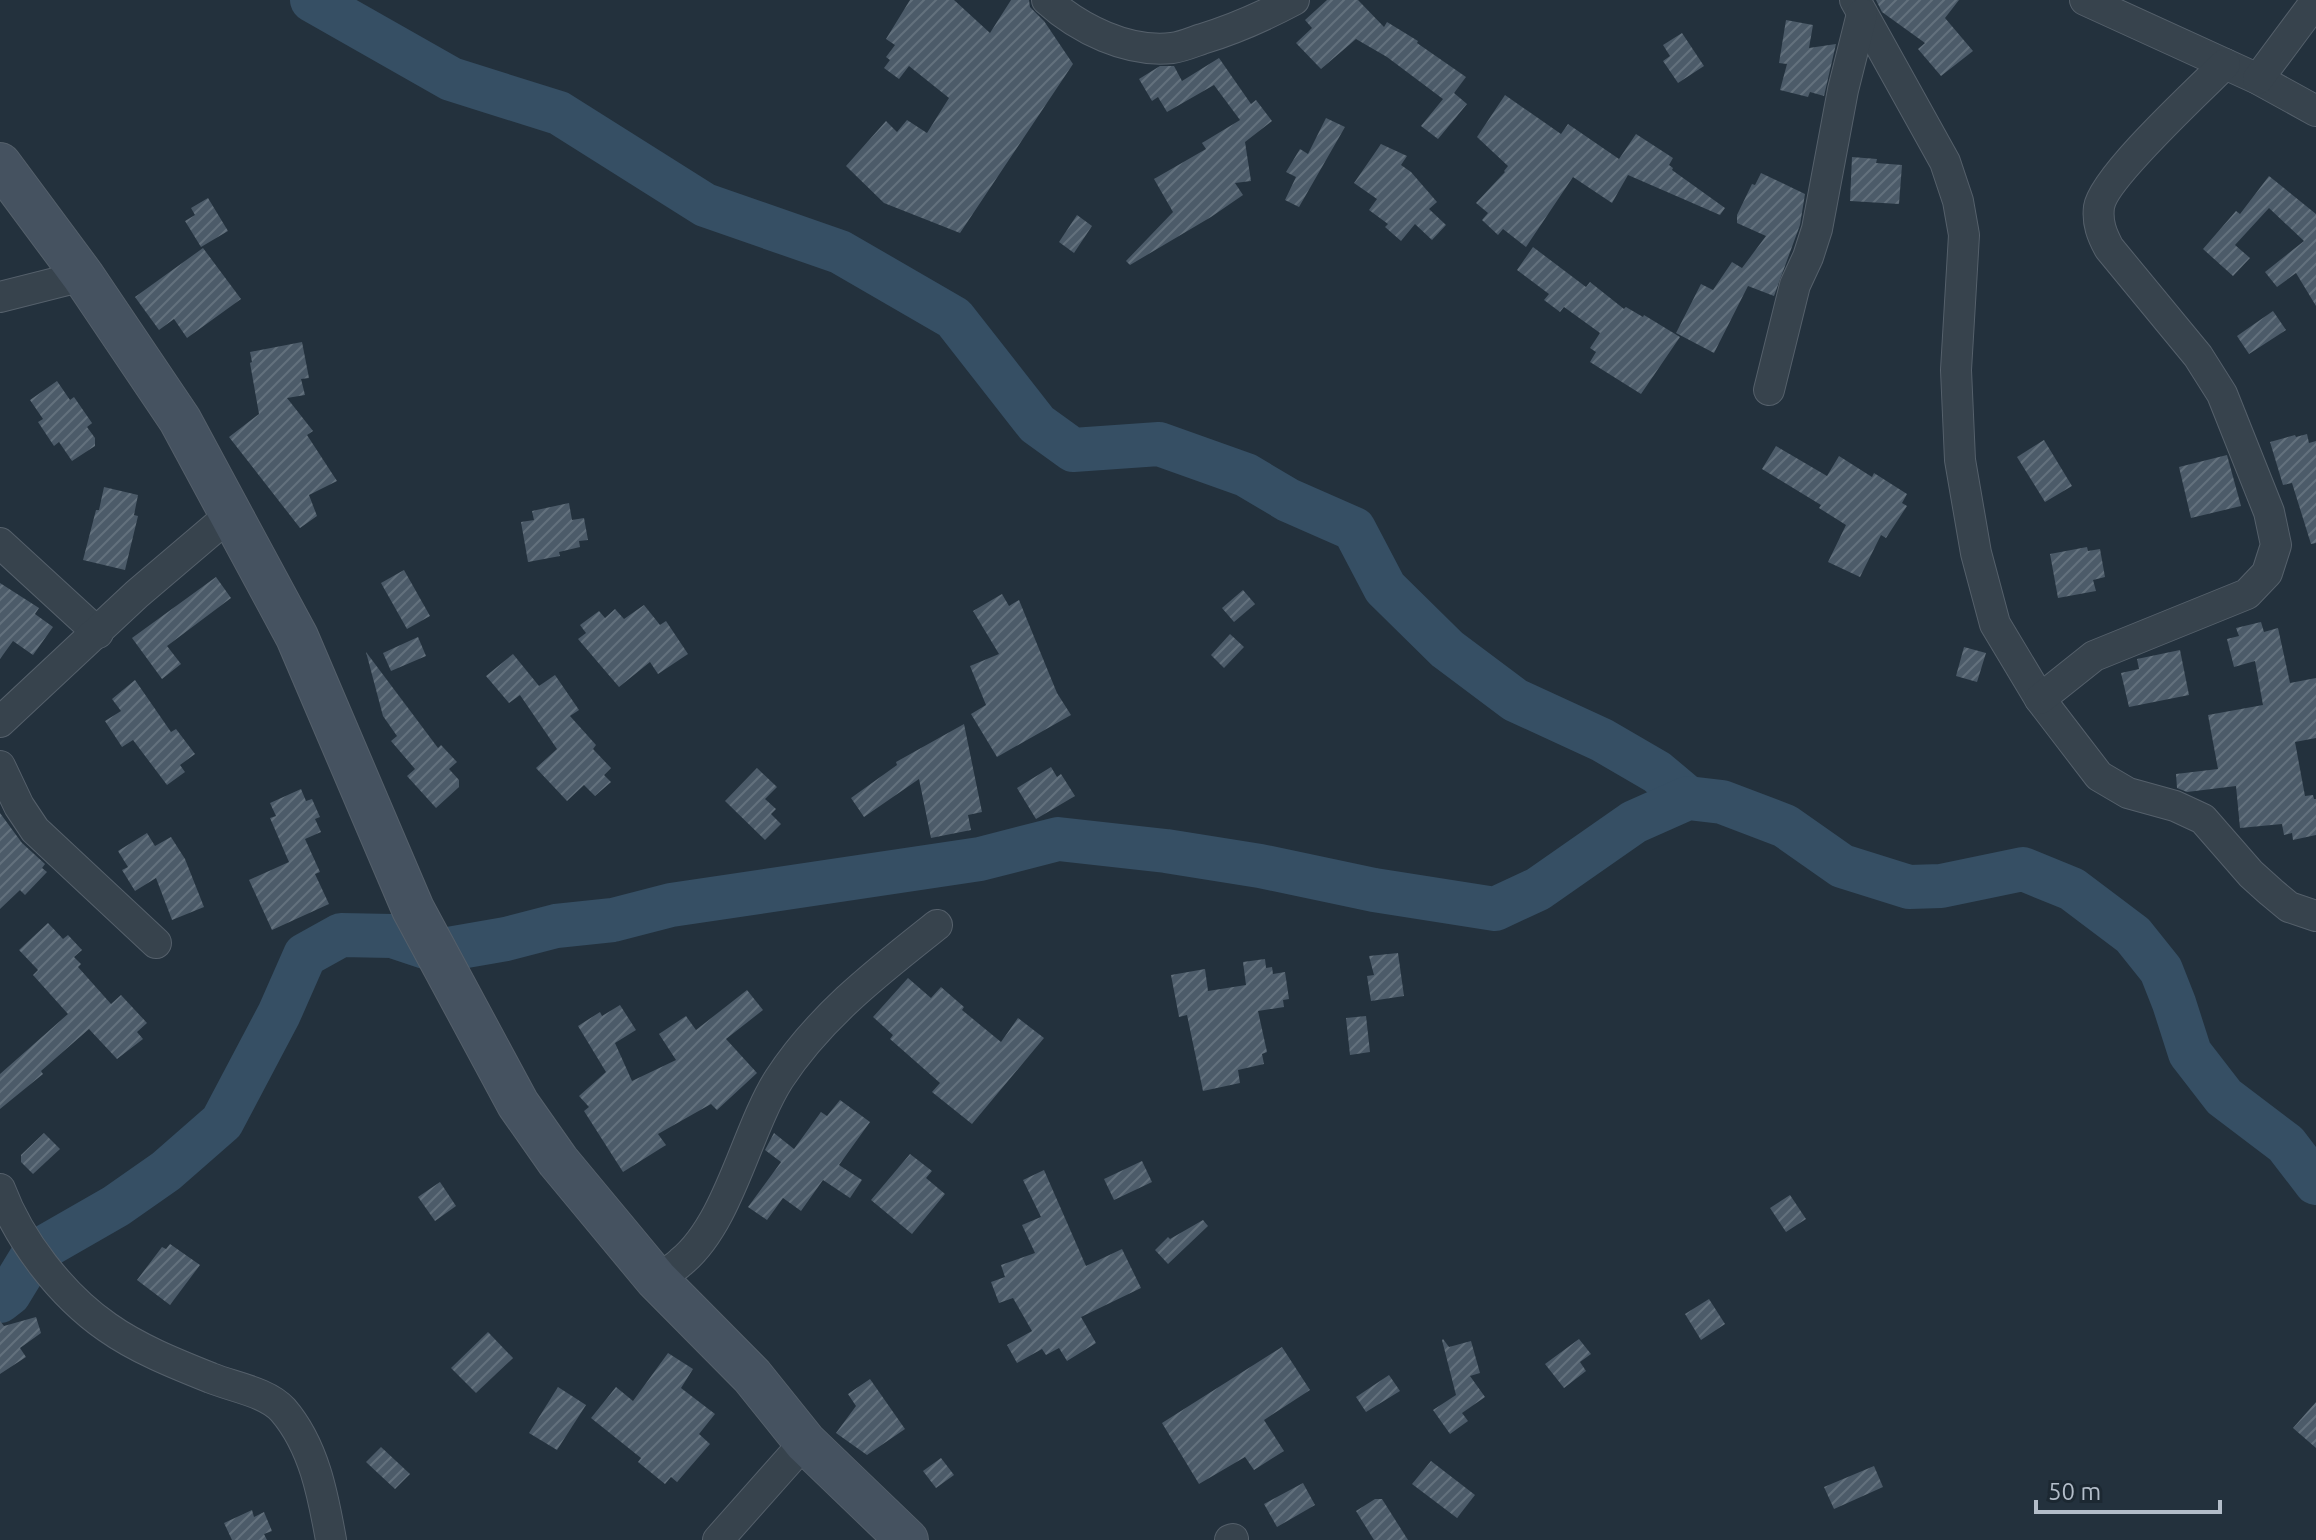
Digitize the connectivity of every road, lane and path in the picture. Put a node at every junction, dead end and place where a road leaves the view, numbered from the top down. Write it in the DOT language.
graph roads {
  1 [pos="1047,0"];
  2 [pos="1294,0"];
  3 [pos="2085,0"];
  4 [pos="2316,1"];
  5 [pos="1858,7"];
  6 [pos="2225,64"];
  7 [pos="2258,79"];
  8 [pos="2316,111"];
  9 [pos="0,164"];
  10 [pos="83,276"];
  11 [pos="0,297"];
  12 [pos="1769,390"];
  13 [pos="231,514"];
  14 [pos="0,543"];
  15 [pos="98,633"];
  16 [pos="2040,699"];
  17 [pos="0,722"];
  18 [pos="0,766"];
  19 [pos="2316,916"];
  20 [pos="937,925"];
  21 [pos="156,943"];
  22 [pos="0,1189"];
  23 [pos="6,1208"];
  24 [pos="656,1279"];
  25 [pos="805,1442"];
  26 [pos="331,1540"];
  27 [pos="718,1540"];
  28 [pos="907,1540"];
  1 -- 2 [label="street"];
  3 -- 6 [label="street"];
  4 -- 7 [label="street"];
  5 -- 12 [label="street"];
  5 -- 16 [label="street"];
  6 -- 7 [label="street"];
  6 -- 16 [label="street"];
  7 -- 8 [label="street"];
  9 -- 10 [label="street"];
  10 -- 11 [label="street"];
  10 -- 13 [label="street"];
  13 -- 15 [label="street"];
  13 -- 24 [label="street"];
  14 -- 15 [label="street"];
  15 -- 17 [label="street"];
  16 -- 19 [label="street"];
  18 -- 21 [label="street"];
  20 -- 24 [label="street"];
  22 -- 23 [label="street"];
  23 -- 26 [label="street"];
  24 -- 25 [label="street"];
  25 -- 27 [label="street"];
  25 -- 28 [label="street"];
}
